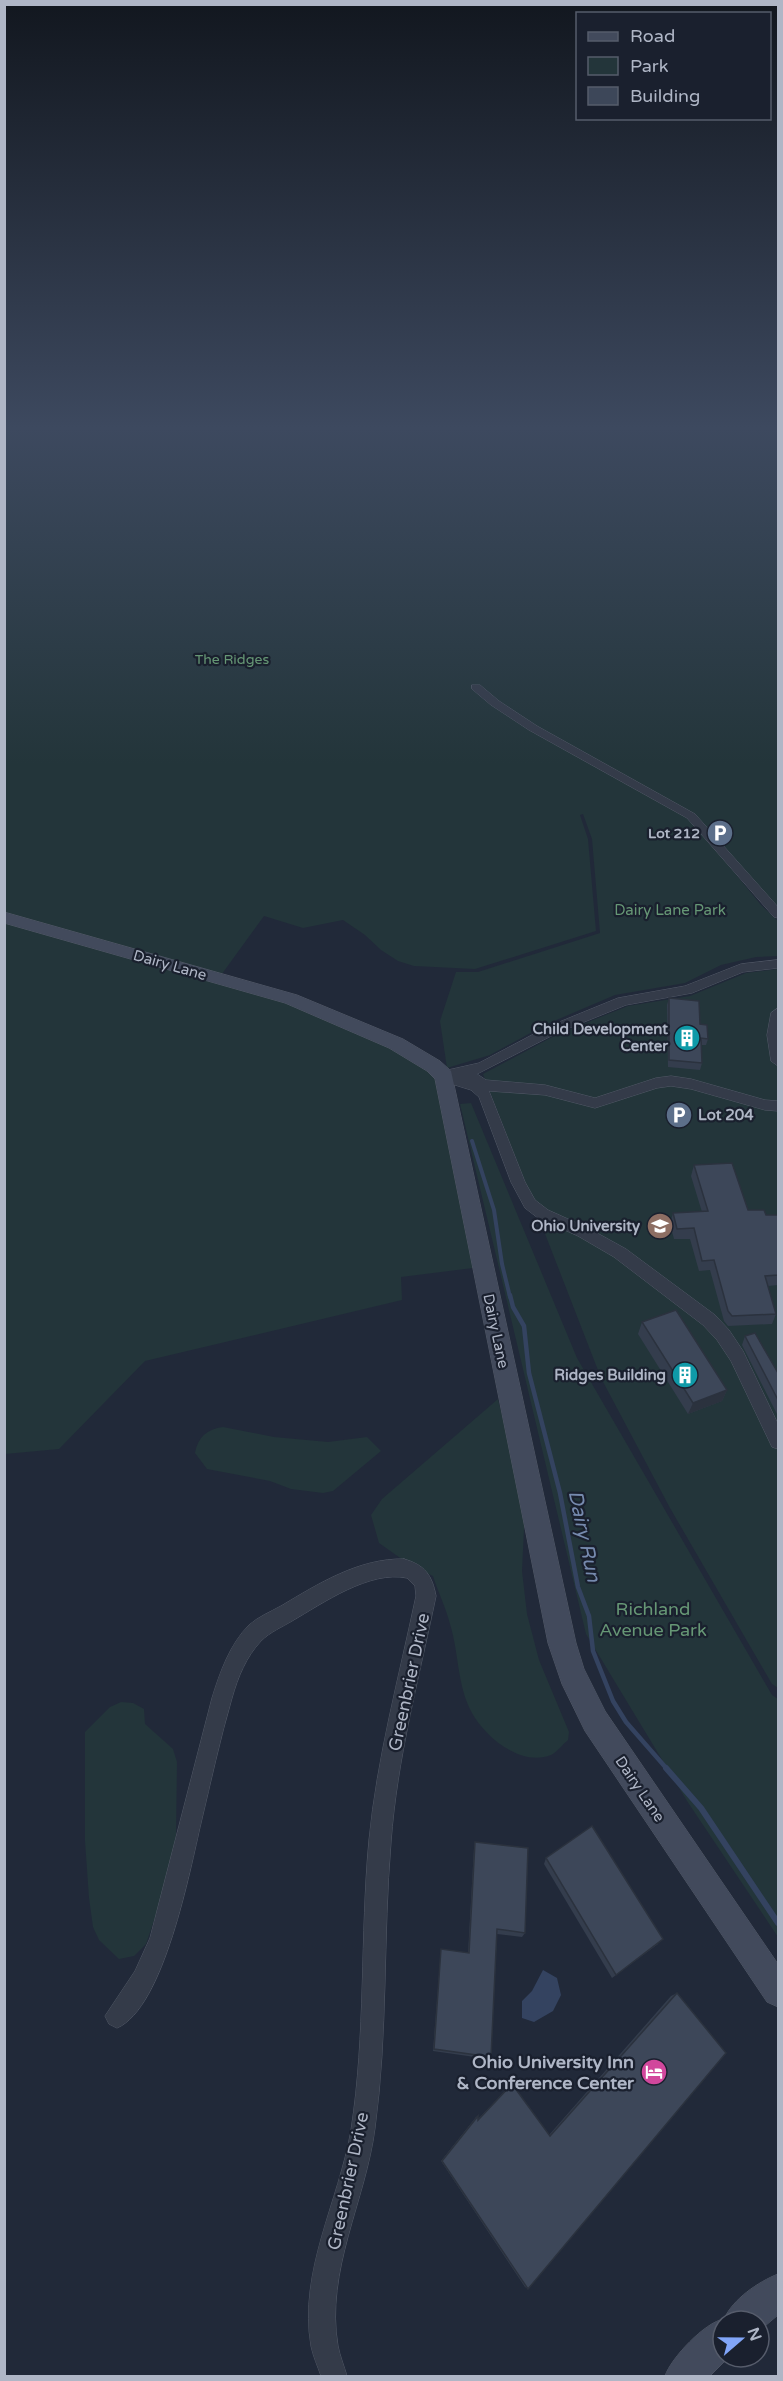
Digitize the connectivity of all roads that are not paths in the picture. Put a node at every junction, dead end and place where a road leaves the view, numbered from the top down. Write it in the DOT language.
graph roads {
  1 [pos="476,687"];
  2 [pos="778,914"];
  3 [pos="4,917"];
  4 [pos="778,964"];
  5 [pos="778,1013"];
  6 [pos="778,1061"];
  7 [pos="444,1076"];
  8 [pos="778,1106"];
  9 [pos="778,1441"];
  10 [pos="778,1991"];
  11 [pos="117,2016"];
  12 [pos="778,2292"];
  13 [pos="757,2309"];
  14 [pos="711,2349"];
  15 [pos="334,2376"];
  16 [pos="684,2376"];
  1 -- 2 [label="street"];
  3 -- 7 [label="street, Dairy Lane"];
  4 -- 7 [label="street"];
  5 -- 6 [label="street"];
  7 -- 8 [label="street"];
  7 -- 9 [label="street"];
  7 -- 10 [label="street, Dairy Lane"];
  11 -- 15 [label="street, Greenbrier Drive"];
  12 -- 13 [label="street"];
  14 -- 16 [label="street"];
}
